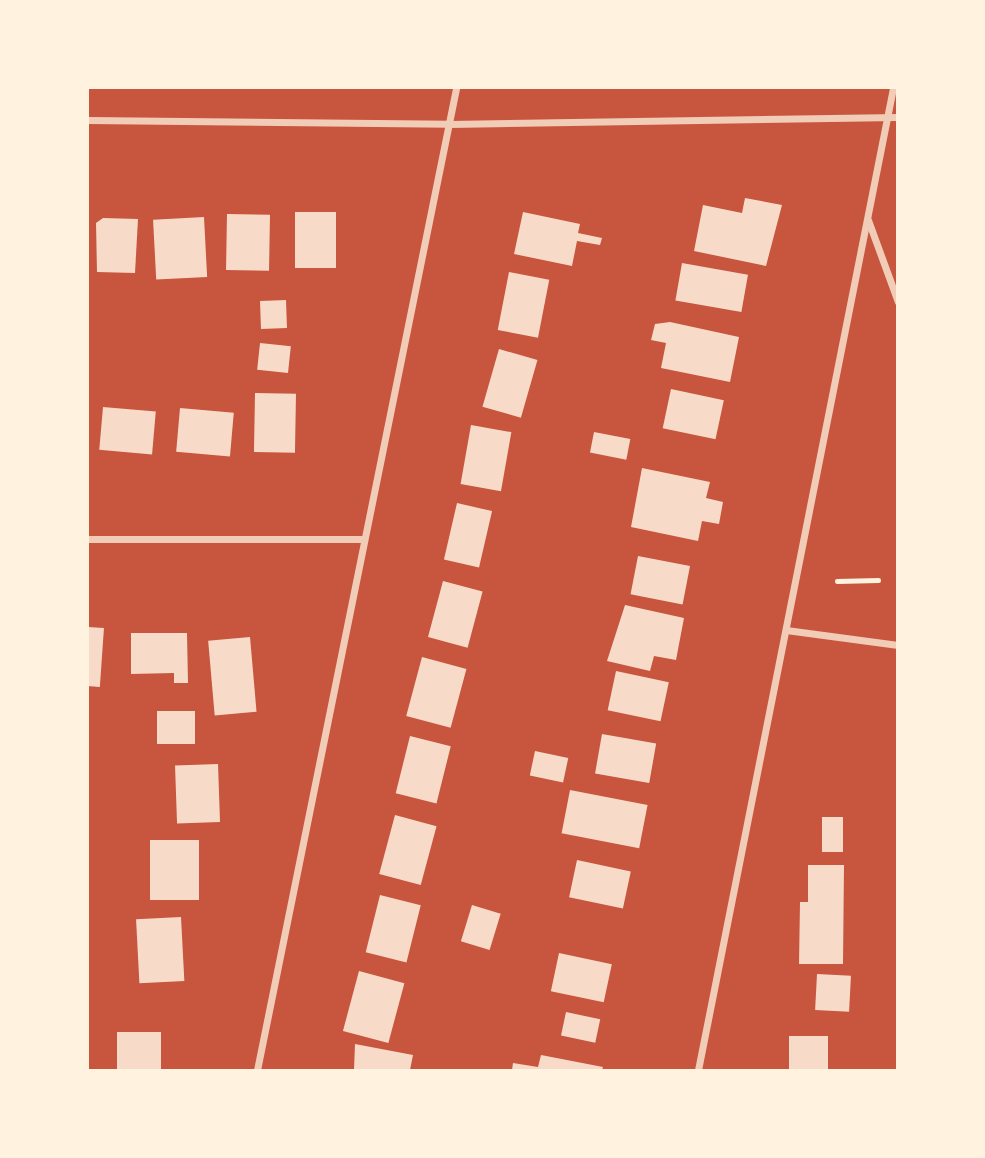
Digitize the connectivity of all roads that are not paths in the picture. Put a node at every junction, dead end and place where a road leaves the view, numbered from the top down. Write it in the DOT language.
graph roads {
  1 [pos="456,88"];
  2 [pos="893,88"];
  3 [pos="887,117"];
  4 [pos="898,117"];
  5 [pos="88,120"];
  6 [pos="449,124"];
  7 [pos="867,217"];
  8 [pos="898,302"];
  9 [pos="88,539"];
  10 [pos="363,539"];
  11 [pos="786,630"];
  12 [pos="898,645"];
  13 [pos="257,1070"];
  14 [pos="698,1070"];
  1 -- 6 [label="street"];
  2 -- 3 [label="street"];
  3 -- 4 [label="street"];
  3 -- 6 [label="street"];
  3 -- 7 [label="street"];
  5 -- 6 [label="street"];
  6 -- 10 [label="street"];
  7 -- 8 [label="street"];
  7 -- 11 [label="street"];
  9 -- 10 [label="street"];
  10 -- 13 [label="street"];
  11 -- 12 [label="street"];
  11 -- 14 [label="street"];
}
